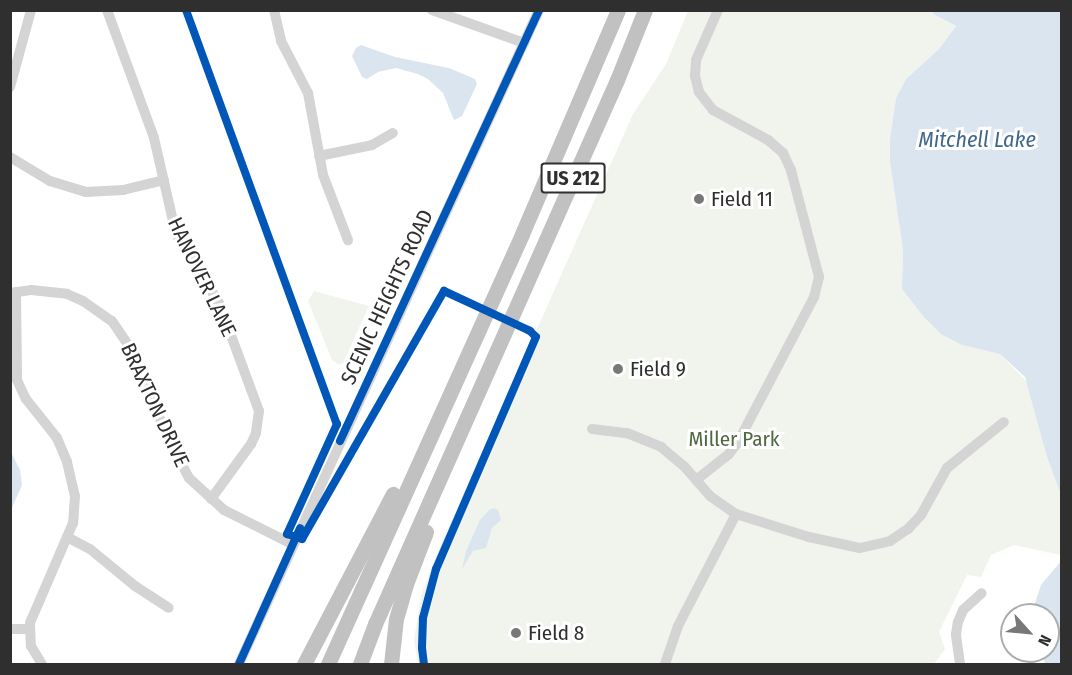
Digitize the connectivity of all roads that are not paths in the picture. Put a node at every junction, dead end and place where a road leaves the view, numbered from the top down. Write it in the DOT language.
graph roads {
  1 [pos="31,10"];
  2 [pos="107,10"];
  3 [pos="273,10"];
  4 [pos="432,10"];
  5 [pos="539,10"];
  6 [pos="645,10"];
  7 [pos="718,10"];
  8 [pos="616,15"];
  9 [pos="524,43"];
  10 [pos="10,87"];
  11 [pos="393,134"];
  12 [pos="319,156"];
  13 [pos="10,157"];
  14 [pos="164,180"];
  15 [pos="348,240"];
  16 [pos="13,292"];
  17 [pos="475,337"];
  18 [pos="500,345"];
  19 [pos="1004,422"];
  20 [pos="592,429"];
  21 [pos="696,480"];
  22 [pos="211,500"];
  23 [pos="736,514"];
  24 [pos="67,537"];
  25 [pos="292,544"];
  26 [pos="982,593"];
  27 [pos="169,608"];
  28 [pos="10,629"];
  29 [pos="29,629"];
  30 [pos="42,664"];
  31 [pos="239,664"];
  32 [pos="304,664"];
  33 [pos="328,664"];
  34 [pos="360,664"];
  35 [pos="391,664"];
  36 [pos="665,664"];
  37 [pos="960,664"];
  1 -- 10 [label="street"];
  2 -- 14 [label="street, HANOVER LANE"];
  3 -- 12 [label="street"];
  4 -- 9 [label="street"];
  5 -- 9 [label="street, SCENIC HEIGHTS ROAD"];
  6 -- 18 [label="highway, US 212"];
  7 -- 21 [label="street"];
  8 -- 17 [label="highway, US 212"];
  9 -- 25 [label="street, SCENIC HEIGHTS ROAD"];
  11 -- 12 [label="street"];
  12 -- 15 [label="street"];
  13 -- 14 [label="street"];
  14 -- 22 [label="street, HANOVER LANE"];
  16 -- 22 [label="street, BRAXTON DRIVE"];
  16 -- 24 [label="street"];
  17 -- 32 [label="highway"];
  17 -- 33 [label="highway, US 212"];
  18 -- 34 [label="highway, US 212"];
  18 -- 35 [label="highway"];
  19 -- 23 [label="street"];
  20 -- 21 [label="street"];
  21 -- 23 [label="street"];
  22 -- 25 [label="street, BRAXTON DRIVE"];
  23 -- 36 [label="street"];
  24 -- 27 [label="street"];
  24 -- 29 [label="street"];
  25 -- 31 [label="street, SCENIC HEIGHTS ROAD"];
  26 -- 37 [label="street"];
  28 -- 29 [label="street"];
  29 -- 30 [label="street"];
}
